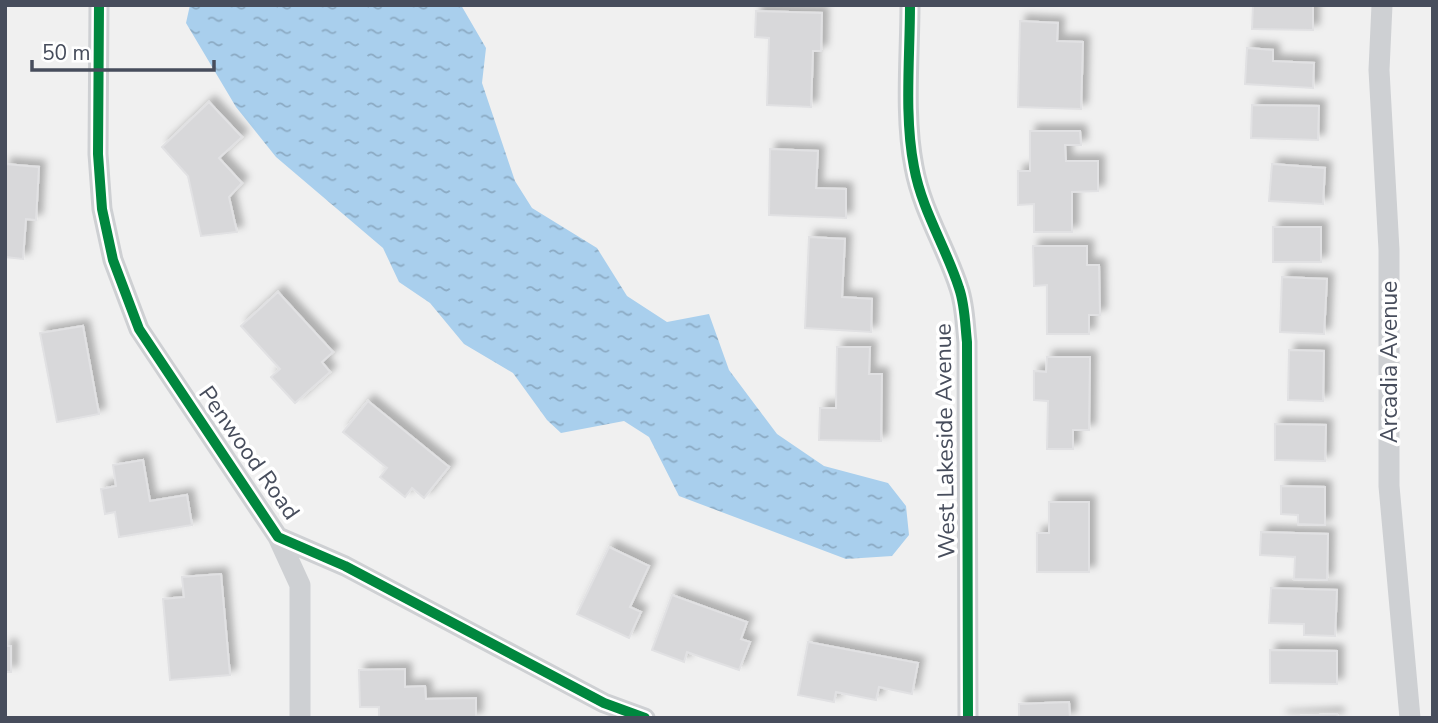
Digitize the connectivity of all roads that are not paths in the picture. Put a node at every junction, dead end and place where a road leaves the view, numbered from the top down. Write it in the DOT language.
graph roads {
  1 [pos="99,5"];
  2 [pos="910,5"];
  3 [pos="1381,5"];
  4 [pos="278,537"];
  5 [pos="300,718"];
  6 [pos="645,718"];
  7 [pos="968,718"];
  8 [pos="1410,718"];
  1 -- 4 [label="street, Penwood Road"];
  2 -- 7 [label="street, West Lakeside Avenue"];
  3 -- 8 [label="street, Arcadia Avenue"];
  4 -- 5 [label="street"];
  4 -- 6 [label="street, Penwood Road"];
}
